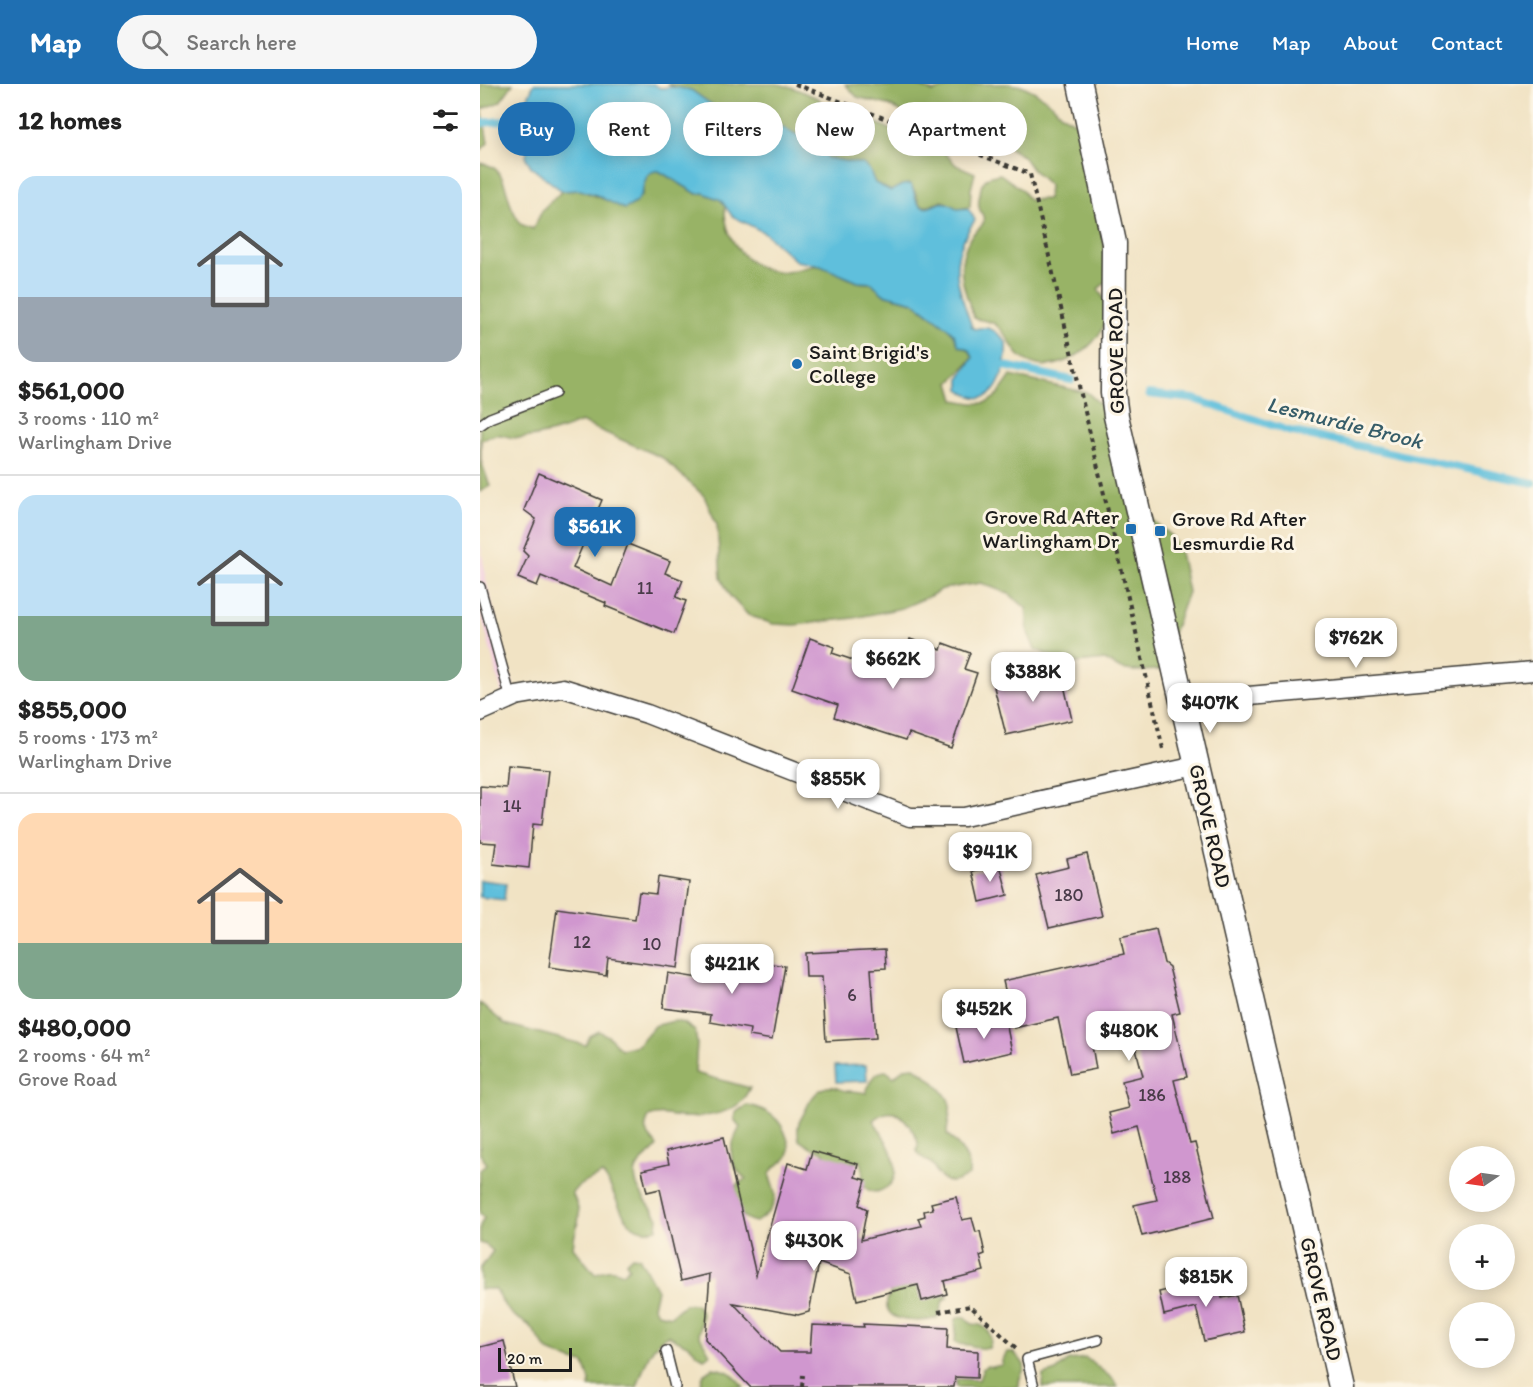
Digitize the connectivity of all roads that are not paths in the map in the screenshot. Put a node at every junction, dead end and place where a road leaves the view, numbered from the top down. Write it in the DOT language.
graph roads {
  1 [pos="1080,84"];
  2 [pos="555,393"];
  3 [pos="480,425"];
  4 [pos="480,587"];
  5 [pos="1533,671"];
  6 [pos="511,699"];
  7 [pos="1181,702"];
  8 [pos="480,712"];
  9 [pos="1196,766"];
  10 [pos="1098,1340"];
  11 [pos="666,1351"];
  12 [pos="675,1387"];
  13 [pos="1034,1387"];
  14 [pos="1341,1387"];
  1 -- 7 [label="street, GROVE ROAD"];
  2 -- 3 [label="lane"];
  4 -- 6 [label="lane"];
  5 -- 7 [label="street"];
  6 -- 8 [label="street"];
  6 -- 9 [label="street"];
  7 -- 9 [label="street, GROVE ROAD"];
  9 -- 14 [label="street, GROVE ROAD"];
  10 -- 13 [label="lane"];
  11 -- 12 [label="lane"];
}
